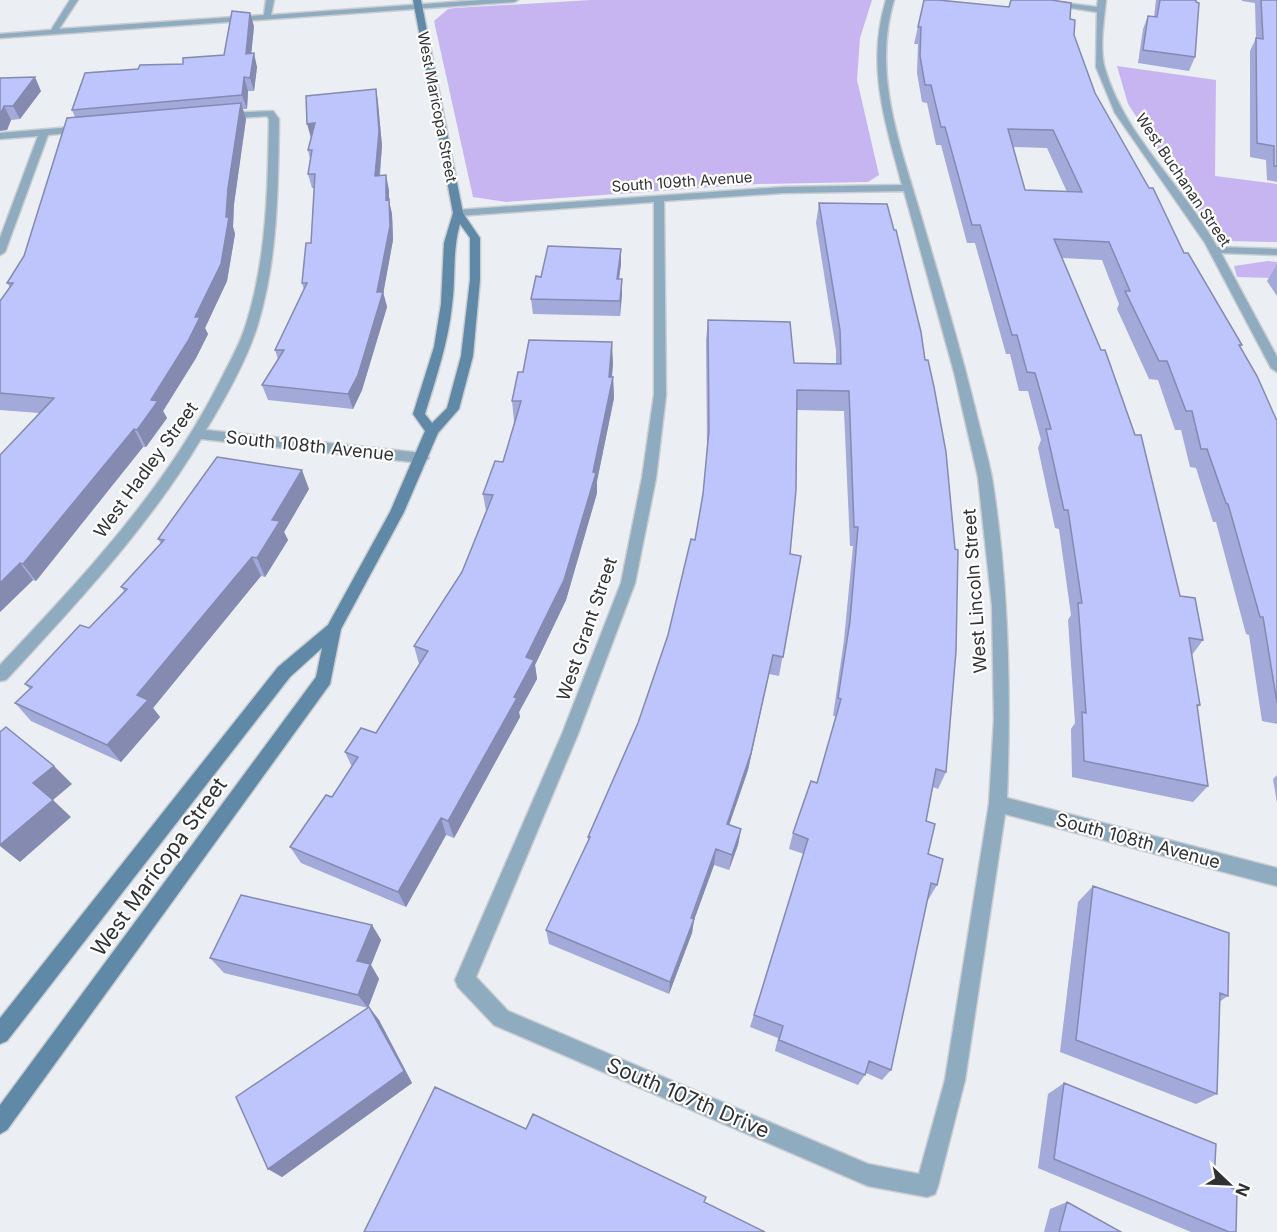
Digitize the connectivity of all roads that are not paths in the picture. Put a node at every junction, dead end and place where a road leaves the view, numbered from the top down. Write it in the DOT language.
graph roads {
  1 [pos="74,0"];
  2 [pos="270,0"];
  3 [pos="514,0"];
  4 [pos="890,0"];
  5 [pos="1023,0"];
  6 [pos="417,2"];
  7 [pos="1101,5"];
  8 [pos="267,18"];
  9 [pos="53,33"];
  10 [pos="0,36"];
  11 [pos="209,118"];
  12 [pos="91,129"];
  13 [pos="44,133"];
  14 [pos="0,136"];
  15 [pos="909,188"];
  16 [pos="659,199"];
  17 [pos="458,213"];
  18 [pos="1214,250"];
  19 [pos="0,252"];
  20 [pos="1277,252"];
  21 [pos="1277,368"];
  22 [pos="432,431"];
  23 [pos="199,434"];
  24 [pos="422,458"];
  25 [pos="333,629"];
  26 [pos="0,675"];
  27 [pos="998,804"];
  28 [pos="1277,877"];
  29 [pos="465,980"];
  30 [pos="0,1034"];
  31 [pos="0,1123"];
  32 [pos="927,1186"];
  1 -- 9 [label="street"];
  2 -- 8 [label="street"];
  3 -- 6 [label="street"];
  4 -- 15 [label="street, West Lincoln Street"];
  5 -- 7 [label="street"];
  6 -- 8 [label="street"];
  6 -- 17 [label="street, West Maricopa Street"];
  7 -- 18 [label="street, West Buchanan Street"];
  8 -- 9 [label="street"];
  9 -- 10 [label="street"];
  11 -- 23 [label="street, West Hadley Street"];
  12 -- 13 [label="street"];
  13 -- 14 [label="street"];
  13 -- 19 [label="street"];
  15 -- 16 [label="street, South 109th Avenue"];
  15 -- 27 [label="street, West Lincoln Street"];
  16 -- 17 [label="street, South 109th Avenue"];
  16 -- 29 [label="street, West Grant Street"];
  17 -- 22 [label="street, West Maricopa Street"];
  17 -- 22 [label="street, West Maricopa Street"];
  18 -- 20 [label="street"];
  18 -- 21 [label="street, West Buchanan Street"];
  22 -- 24 [label="street, West Maricopa Street"];
  23 -- 24 [label="street, South 108th Avenue"];
  23 -- 26 [label="street, West Hadley Street"];
  24 -- 25 [label="street, West Maricopa Street"];
  25 -- 30 [label="street, West Maricopa Street"];
  25 -- 31 [label="street, West Maricopa Street"];
  27 -- 28 [label="street, South 108th Avenue"];
  27 -- 32 [label="street, West Lincoln Street"];
  29 -- 32 [label="street, South 107th Drive"];
}
